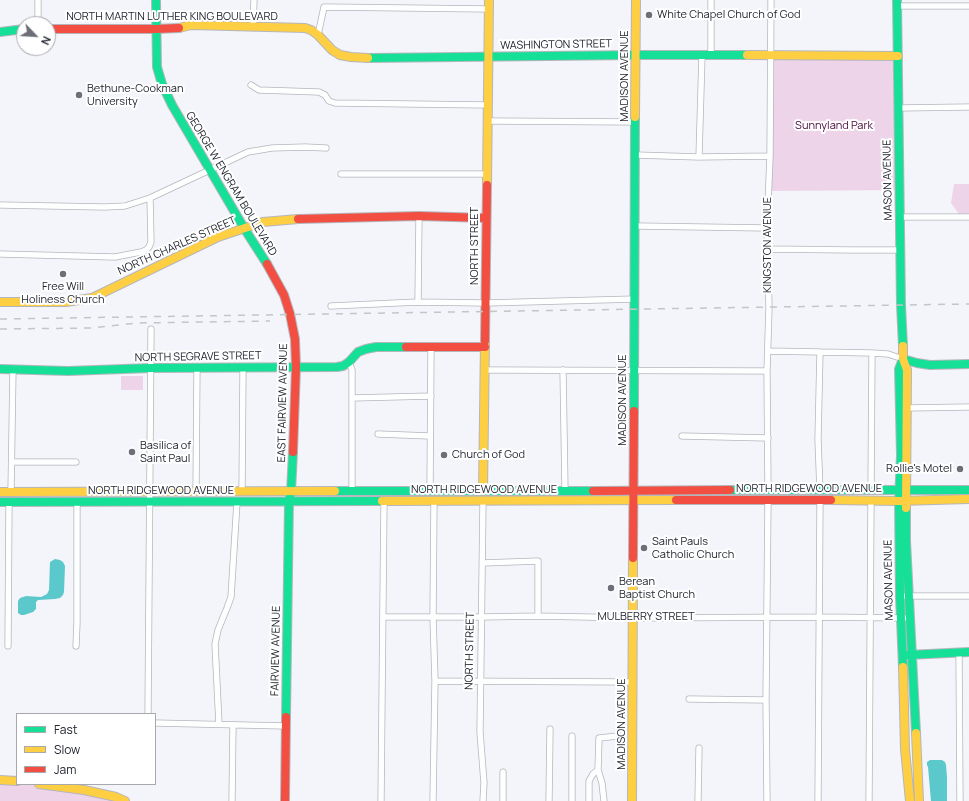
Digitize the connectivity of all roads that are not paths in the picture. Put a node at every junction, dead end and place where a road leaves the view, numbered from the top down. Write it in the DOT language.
graph roads {
  1 [pos="38,0"];
  2 [pos="156,0"];
  3 [pos="254,0"];
  4 [pos="489,0"];
  5 [pos="636,0"];
  6 [pos="711,0"];
  7 [pos="771,0"];
  8 [pos="897,3"];
  9 [pos="969,6"];
  10 [pos="489,9"];
  11 [pos="38,16"];
  12 [pos="253,26"];
  13 [pos="56,29"];
  14 [pos="156,29"];
  15 [pos="16,31"];
  16 [pos="0,32"];
  17 [pos="318,35"];
  18 [pos="637,55"];
  19 [pos="706,55"];
  20 [pos="488,56"];
  21 [pos="771,56"];
  22 [pos="898,56"];
  23 [pos="251,85"];
  24 [pos="487,105"];
  25 [pos="969,107"];
  26 [pos="898,108"];
  27 [pos="487,121"];
  28 [pos="636,122"];
  29 [pos="326,148"];
  30 [pos="636,155"];
  31 [pos="770,156"];
  32 [pos="699,157"];
  33 [pos="210,170"];
  34 [pos="341,174"];
  35 [pos="487,174"];
  36 [pos="150,198"];
  37 [pos="0,205"];
  38 [pos="420,216"];
  39 [pos="900,217"];
  40 [pos="969,217"];
  41 [pos="486,218"];
  42 [pos="636,226"];
  43 [pos="244,228"];
  44 [pos="767,228"];
  45 [pos="767,249"];
  46 [pos="900,250"];
  47 [pos="0,254"];
  48 [pos="635,299"];
  49 [pos="0,302"];
  50 [pos="418,302"];
  51 [pos="486,303"];
  52 [pos="288,306"];
  53 [pos="331,306"];
  54 [pos="151,329"];
  55 [pos="431,347"];
  56 [pos="485,347"];
  57 [pos="768,351"];
  58 [pos="820,352"];
  59 [pos="872,353"];
  60 [pos="903,359"];
  61 [pos="349,362"];
  62 [pos="969,364"];
  63 [pos="197,367"];
  64 [pos="296,367"];
  65 [pos="151,368"];
  66 [pos="243,368"];
  67 [pos="0,369"];
  68 [pos="13,369"];
  69 [pos="484,370"];
  70 [pos="563,370"];
  71 [pos="635,370"];
  72 [pos="768,371"];
  73 [pos="431,396"];
  74 [pos="352,398"];
  75 [pos="969,407"];
  76 [pos="907,408"];
  77 [pos="378,434"];
  78 [pos="430,436"];
  79 [pos="682,436"];
  80 [pos="768,438"];
  81 [pos="12,462"];
  82 [pos="76,462"];
  83 [pos="871,490"];
  84 [pos="969,490"];
  85 [pos="483,491"];
  86 [pos="634,491"];
  87 [pos="768,491"];
  88 [pos="820,491"];
  89 [pos="903,491"];
  90 [pos="0,492"];
  91 [pos="12,492"];
  92 [pos="150,492"];
  93 [pos="196,492"];
  94 [pos="242,492"];
  95 [pos="291,492"];
  96 [pos="352,492"];
  97 [pos="395,492"];
  98 [pos="430,492"];
  99 [pos="565,492"];
  100 [pos="969,499"];
  101 [pos="634,500"];
  102 [pos="768,500"];
  103 [pos="820,500"];
  104 [pos="870,500"];
  105 [pos="289,501"];
  106 [pos="384,501"];
  107 [pos="434,501"];
  108 [pos="483,501"];
  109 [pos="903,501"];
  110 [pos="0,502"];
  111 [pos="9,502"];
  112 [pos="78,502"];
  113 [pos="150,502"];
  114 [pos="237,502"];
  115 [pos="483,563"];
  116 [pos="900,596"];
  117 [pos="908,596"];
  118 [pos="969,596"];
  119 [pos="538,616"];
  120 [pos="383,617"];
  121 [pos="433,617"];
  122 [pos="767,617"];
  123 [pos="819,617"];
  124 [pos="870,617"];
  125 [pos="481,618"];
  126 [pos="634,618"];
  127 [pos="905,618"];
  128 [pos="8,646"];
  129 [pos="76,646"];
  130 [pos="959,652"];
  131 [pos="969,652"];
  132 [pos="903,655"];
  133 [pos="912,655"];
  134 [pos="435,681"];
  135 [pos="480,682"];
  136 [pos="633,682"];
  137 [pos="689,699"];
  138 [pos="766,700"];
  139 [pos="148,713"];
  140 [pos="156,722"];
  141 [pos="218,724"];
  142 [pos="233,725"];
  143 [pos="286,726"];
  144 [pos="550,729"];
  145 [pos="572,736"];
  146 [pos="618,736"];
  147 [pos="699,748"];
  148 [pos="598,770"];
  149 [pos="503,772"];
  150 [pos="0,780"];
  151 [pos="16,781"];
  152 [pos="46,785"];
  153 [pos="125,801"];
  154 [pos="232,801"];
  155 [pos="285,801"];
  156 [pos="381,801"];
  157 [pos="433,801"];
  158 [pos="483,801"];
  159 [pos="503,801"];
  160 [pos="549,801"];
  161 [pos="572,801"];
  162 [pos="589,801"];
  163 [pos="604,801"];
  164 [pos="632,801"];
  165 [pos="698,801"];
  166 [pos="767,801"];
  167 [pos="818,801"];
  168 [pos="869,801"];
  169 [pos="910,801"];
  170 [pos="919,801"];
  171 [pos="960,801"];
  1 -- 11 [label="street"];
  2 -- 14 [label="main road, GEORGE W ENGRAM BOULEVARD"];
  3 -- 12 [label="street"];
  4 -- 10 [label="main road, NORTH STREET"];
  5 -- 18 [label="main road, MADISON AVENUE"];
  6 -- 19 [label="street"];
  7 -- 21 [label="street, KINGSTON AVENUE"];
  8 -- 9 [label="street"];
  8 -- 22 [label="main road, MASON AVENUE"];
  10 -- 17 [label="street"];
  10 -- 20 [label="main road, NORTH STREET"];
  12 -- 14 [label="main road, NORTH MARTIN LUTHER KING BOULEVARD"];
  12 -- 17 [label="main road, NORTH MARTIN LUTHER KING BOULEVARD"];
  13 -- 14 [label="main road, NORTH MARTIN LUTHER KING BOULEVARD"];
  14 -- 33 [label="main road, GEORGE W ENGRAM BOULEVARD"];
  15 -- 16 [label="main road"];
  17 -- 20 [label="main road, WASHINGTON STREET"];
  18 -- 19 [label="main road, WASHINGTON STREET"];
  18 -- 20 [label="main road, WASHINGTON STREET"];
  18 -- 28 [label="main road, MADISON AVENUE"];
  19 -- 21 [label="main road, WASHINGTON STREET"];
  19 -- 32 [label="street"];
  20 -- 24 [label="main road, NORTH STREET"];
  21 -- 22 [label="main road, WASHINGTON STREET"];
  21 -- 31 [label="street, KINGSTON AVENUE"];
  22 -- 26 [label="main road, MASON AVENUE"];
  23 -- 24 [label="street"];
  24 -- 27 [label="main road, NORTH STREET"];
  25 -- 26 [label="street"];
  26 -- 39 [label="main road, MASON AVENUE"];
  27 -- 28 [label="street"];
  27 -- 35 [label="main road, NORTH STREET"];
  28 -- 30 [label="main road, MADISON AVENUE"];
  29 -- 33 [label="street"];
  30 -- 32 [label="street"];
  30 -- 42 [label="main road, MADISON AVENUE"];
  31 -- 32 [label="street"];
  31 -- 44 [label="street, KINGSTON AVENUE"];
  33 -- 36 [label="street"];
  33 -- 43 [label="main road, GEORGE W ENGRAM BOULEVARD"];
  34 -- 35 [label="street"];
  35 -- 41 [label="main road, NORTH STREET"];
  36 -- 37 [label="street"];
  36 -- 47 [label="street"];
  38 -- 41 [label="main road, NORTH CHARLES STREET"];
  38 -- 43 [label="main road, NORTH CHARLES STREET"];
  38 -- 50 [label="street"];
  39 -- 40 [label="street"];
  39 -- 46 [label="main road, MASON AVENUE"];
  41 -- 51 [label="main road, NORTH STREET"];
  42 -- 44 [label="street"];
  42 -- 48 [label="main road, MADISON AVENUE"];
  43 -- 49 [label="main road, NORTH CHARLES STREET"];
  43 -- 52 [label="main road, GEORGE W ENGRAM BOULEVARD"];
  44 -- 45 [label="street, KINGSTON AVENUE"];
  45 -- 46 [label="street"];
  45 -- 57 [label="street, KINGSTON AVENUE"];
  46 -- 60 [label="main road, MASON AVENUE"];
  48 -- 51 [label="street"];
  48 -- 71 [label="main road, MADISON AVENUE"];
  50 -- 51 [label="street"];
  50 -- 53 [label="street"];
  51 -- 56 [label="main road, NORTH STREET"];
  52 -- 64 [label="main road, EAST FAIRVIEW AVENUE"];
  54 -- 65 [label="street"];
  55 -- 56 [label="main road, NORTH SEGRAVE STREET"];
  55 -- 61 [label="main road, NORTH SEGRAVE STREET"];
  55 -- 73 [label="street"];
  56 -- 69 [label="main road, NORTH STREET"];
  57 -- 58 [label="street"];
  57 -- 72 [label="street, KINGSTON AVENUE"];
  58 -- 59 [label="street"];
  58 -- 88 [label="street"];
  59 -- 60 [label="street"];
  59 -- 83 [label="street"];
  60 -- 62 [label="main road"];
  60 -- 76 [label="main road, MASON AVENUE"];
  60 -- 89 [label="main road, MASON AVENUE"];
  61 -- 64 [label="main road, NORTH SEGRAVE STREET"];
  61 -- 74 [label="street"];
  63 -- 65 [label="main road, NORTH SEGRAVE STREET"];
  63 -- 66 [label="main road, NORTH SEGRAVE STREET"];
  63 -- 93 [label="street"];
  64 -- 66 [label="main road, NORTH SEGRAVE STREET"];
  64 -- 95 [label="main road, EAST FAIRVIEW AVENUE"];
  65 -- 68 [label="main road, NORTH SEGRAVE STREET"];
  65 -- 92 [label="street"];
  66 -- 94 [label="street"];
  67 -- 68 [label="main road, NORTH SEGRAVE STREET"];
  68 -- 81 [label="street"];
  69 -- 70 [label="street"];
  69 -- 85 [label="main road, NORTH STREET"];
  70 -- 71 [label="street"];
  70 -- 99 [label="street"];
  71 -- 72 [label="street"];
  71 -- 86 [label="main road, MADISON AVENUE"];
  72 -- 80 [label="street, KINGSTON AVENUE"];
  73 -- 74 [label="street"];
  73 -- 78 [label="street"];
  74 -- 96 [label="street"];
  75 -- 76 [label="street"];
  76 -- 89 [label="main road, MASON AVENUE"];
  77 -- 78 [label="street"];
  78 -- 98 [label="street"];
  79 -- 80 [label="street"];
  80 -- 87 [label="street, KINGSTON AVENUE"];
  81 -- 82 [label="street"];
  81 -- 91 [label="street"];
  83 -- 88 [label="main road, NORTH RIDGEWOOD AVENUE"];
  83 -- 89 [label="main road, NORTH RIDGEWOOD AVENUE"];
  84 -- 89 [label="main road, NORTH RIDGEWOOD AVENUE"];
  85 -- 98 [label="main road, NORTH RIDGEWOOD AVENUE"];
  85 -- 99 [label="main road, NORTH RIDGEWOOD AVENUE"];
  86 -- 87 [label="main road, NORTH RIDGEWOOD AVENUE"];
  86 -- 99 [label="main road, NORTH RIDGEWOOD AVENUE"];
  86 -- 101 [label="main road, MADISON AVENUE"];
  87 -- 88 [label="main road, NORTH RIDGEWOOD AVENUE"];
  89 -- 109 [label="main road, MASON AVENUE"];
  90 -- 91 [label="main road, NORTH RIDGEWOOD AVENUE"];
  91 -- 92 [label="main road, NORTH RIDGEWOOD AVENUE"];
  92 -- 93 [label="main road, NORTH RIDGEWOOD AVENUE"];
  92 -- 113 [label="street"];
  93 -- 94 [label="main road, NORTH RIDGEWOOD AVENUE"];
  94 -- 95 [label="main road, NORTH RIDGEWOOD AVENUE"];
  95 -- 96 [label="main road, NORTH RIDGEWOOD AVENUE"];
  95 -- 105 [label="main road, EAST FAIRVIEW AVENUE"];
  96 -- 97 [label="main road, NORTH RIDGEWOOD AVENUE"];
  97 -- 98 [label="main road, NORTH RIDGEWOOD AVENUE"];
  97 -- 106 [label="main road"];
  100 -- 109 [label="main road, NORTH RIDGEWOOD AVENUE"];
  101 -- 102 [label="main road, NORTH RIDGEWOOD AVENUE"];
  101 -- 108 [label="main road, NORTH RIDGEWOOD AVENUE"];
  101 -- 126 [label="main road, MADISON AVENUE"];
  102 -- 103 [label="main road, NORTH RIDGEWOOD AVENUE"];
  102 -- 122 [label="street"];
  103 -- 104 [label="main road, NORTH RIDGEWOOD AVENUE"];
  103 -- 123 [label="street"];
  104 -- 109 [label="main road, NORTH RIDGEWOOD AVENUE"];
  104 -- 124 [label="street"];
  105 -- 106 [label="main road, NORTH RIDGEWOOD AVENUE"];
  105 -- 114 [label="main road, NORTH RIDGEWOOD AVENUE"];
  105 -- 143 [label="main road, FAIRVIEW AVENUE"];
  106 -- 107 [label="main road, NORTH RIDGEWOOD AVENUE"];
  106 -- 120 [label="street"];
  107 -- 108 [label="main road, NORTH RIDGEWOOD AVENUE"];
  107 -- 121 [label="street"];
  108 -- 115 [label="street, NORTH STREET"];
  109 -- 116 [label="main road, MASON AVENUE"];
  109 -- 117 [label="main road, MASON AVENUE"];
  110 -- 111 [label="main road, NORTH RIDGEWOOD AVENUE"];
  111 -- 112 [label="main road, NORTH RIDGEWOOD AVENUE"];
  111 -- 128 [label="street"];
  112 -- 113 [label="main road, NORTH RIDGEWOOD AVENUE"];
  112 -- 129 [label="street"];
  113 -- 114 [label="main road, NORTH RIDGEWOOD AVENUE"];
  113 -- 139 [label="street"];
  114 -- 141 [label="street"];
  115 -- 119 [label="street"];
  115 -- 125 [label="street, NORTH STREET"];
  116 -- 117 [label="street"];
  116 -- 127 [label="main road, MASON AVENUE"];
  117 -- 118 [label="street"];
  117 -- 127 [label="main road, MASON AVENUE"];
  119 -- 125 [label="street, MULBERRY STREET"];
  119 -- 126 [label="street, MULBERRY STREET"];
  120 -- 121 [label="street, MULBERRY STREET"];
  120 -- 156 [label="street"];
  121 -- 125 [label="street, MULBERRY STREET"];
  121 -- 134 [label="street"];
  122 -- 123 [label="street, MULBERRY STREET"];
  122 -- 126 [label="street, MULBERRY STREET"];
  122 -- 138 [label="street"];
  123 -- 124 [label="street, MULBERRY STREET"];
  123 -- 167 [label="street"];
  124 -- 127 [label="street, MULBERRY STREET"];
  124 -- 168 [label="street"];
  125 -- 135 [label="street, NORTH STREET"];
  126 -- 136 [label="main road, MADISON AVENUE"];
  127 -- 132 [label="main road, MASON AVENUE"];
  127 -- 133 [label="main road, MASON AVENUE"];
  130 -- 131 [label="main road"];
  130 -- 133 [label="main road"];
  130 -- 171 [label="street"];
  132 -- 133 [label="main road"];
  132 -- 169 [label="main road, MASON AVENUE"];
  133 -- 170 [label="main road, MASON AVENUE"];
  134 -- 135 [label="street"];
  134 -- 157 [label="street"];
  135 -- 136 [label="street"];
  135 -- 158 [label="street, NORTH STREET"];
  136 -- 164 [label="main road, MADISON AVENUE"];
  137 -- 138 [label="street"];
  138 -- 166 [label="street"];
  140 -- 141 [label="street"];
  141 -- 142 [label="street"];
  142 -- 143 [label="street"];
  142 -- 154 [label="street"];
  143 -- 155 [label="main road, FAIRVIEW AVENUE"];
  144 -- 160 [label="street"];
  145 -- 161 [label="street"];
  146 -- 148 [label="street"];
  147 -- 165 [label="street"];
  148 -- 162 [label="street"];
  148 -- 163 [label="street"];
  149 -- 159 [label="street"];
  150 -- 151 [label="main road"];
  152 -- 153 [label="main road"];
}
